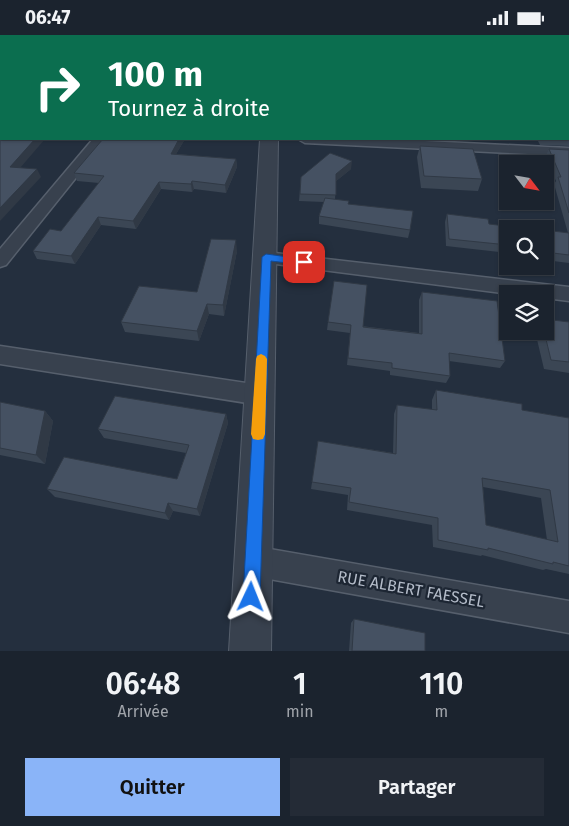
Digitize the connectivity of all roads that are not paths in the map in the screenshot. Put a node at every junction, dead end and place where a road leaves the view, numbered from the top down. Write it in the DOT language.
graph roads {
  1 [pos="99,140"];
  2 [pos="269,140"];
  3 [pos="325,140"];
  4 [pos="569,152"];
  5 [pos="266,257"];
  6 [pos="0,261"];
  7 [pos="569,293"];
  8 [pos="0,355"];
  9 [pos="260,395"];
  10 [pos="253,561"];
  11 [pos="569,617"];
  12 [pos="250,651"];
  1 -- 6 [label="street"];
  2 -- 5 [label="street"];
  3 -- 4 [label="street"];
  5 -- 7 [label="street"];
  5 -- 9 [label="street"];
  8 -- 9 [label="street"];
  9 -- 10 [label="street"];
  10 -- 11 [label="street, RUE ALBERT FAESSEL"];
  10 -- 12 [label="street"];
}
